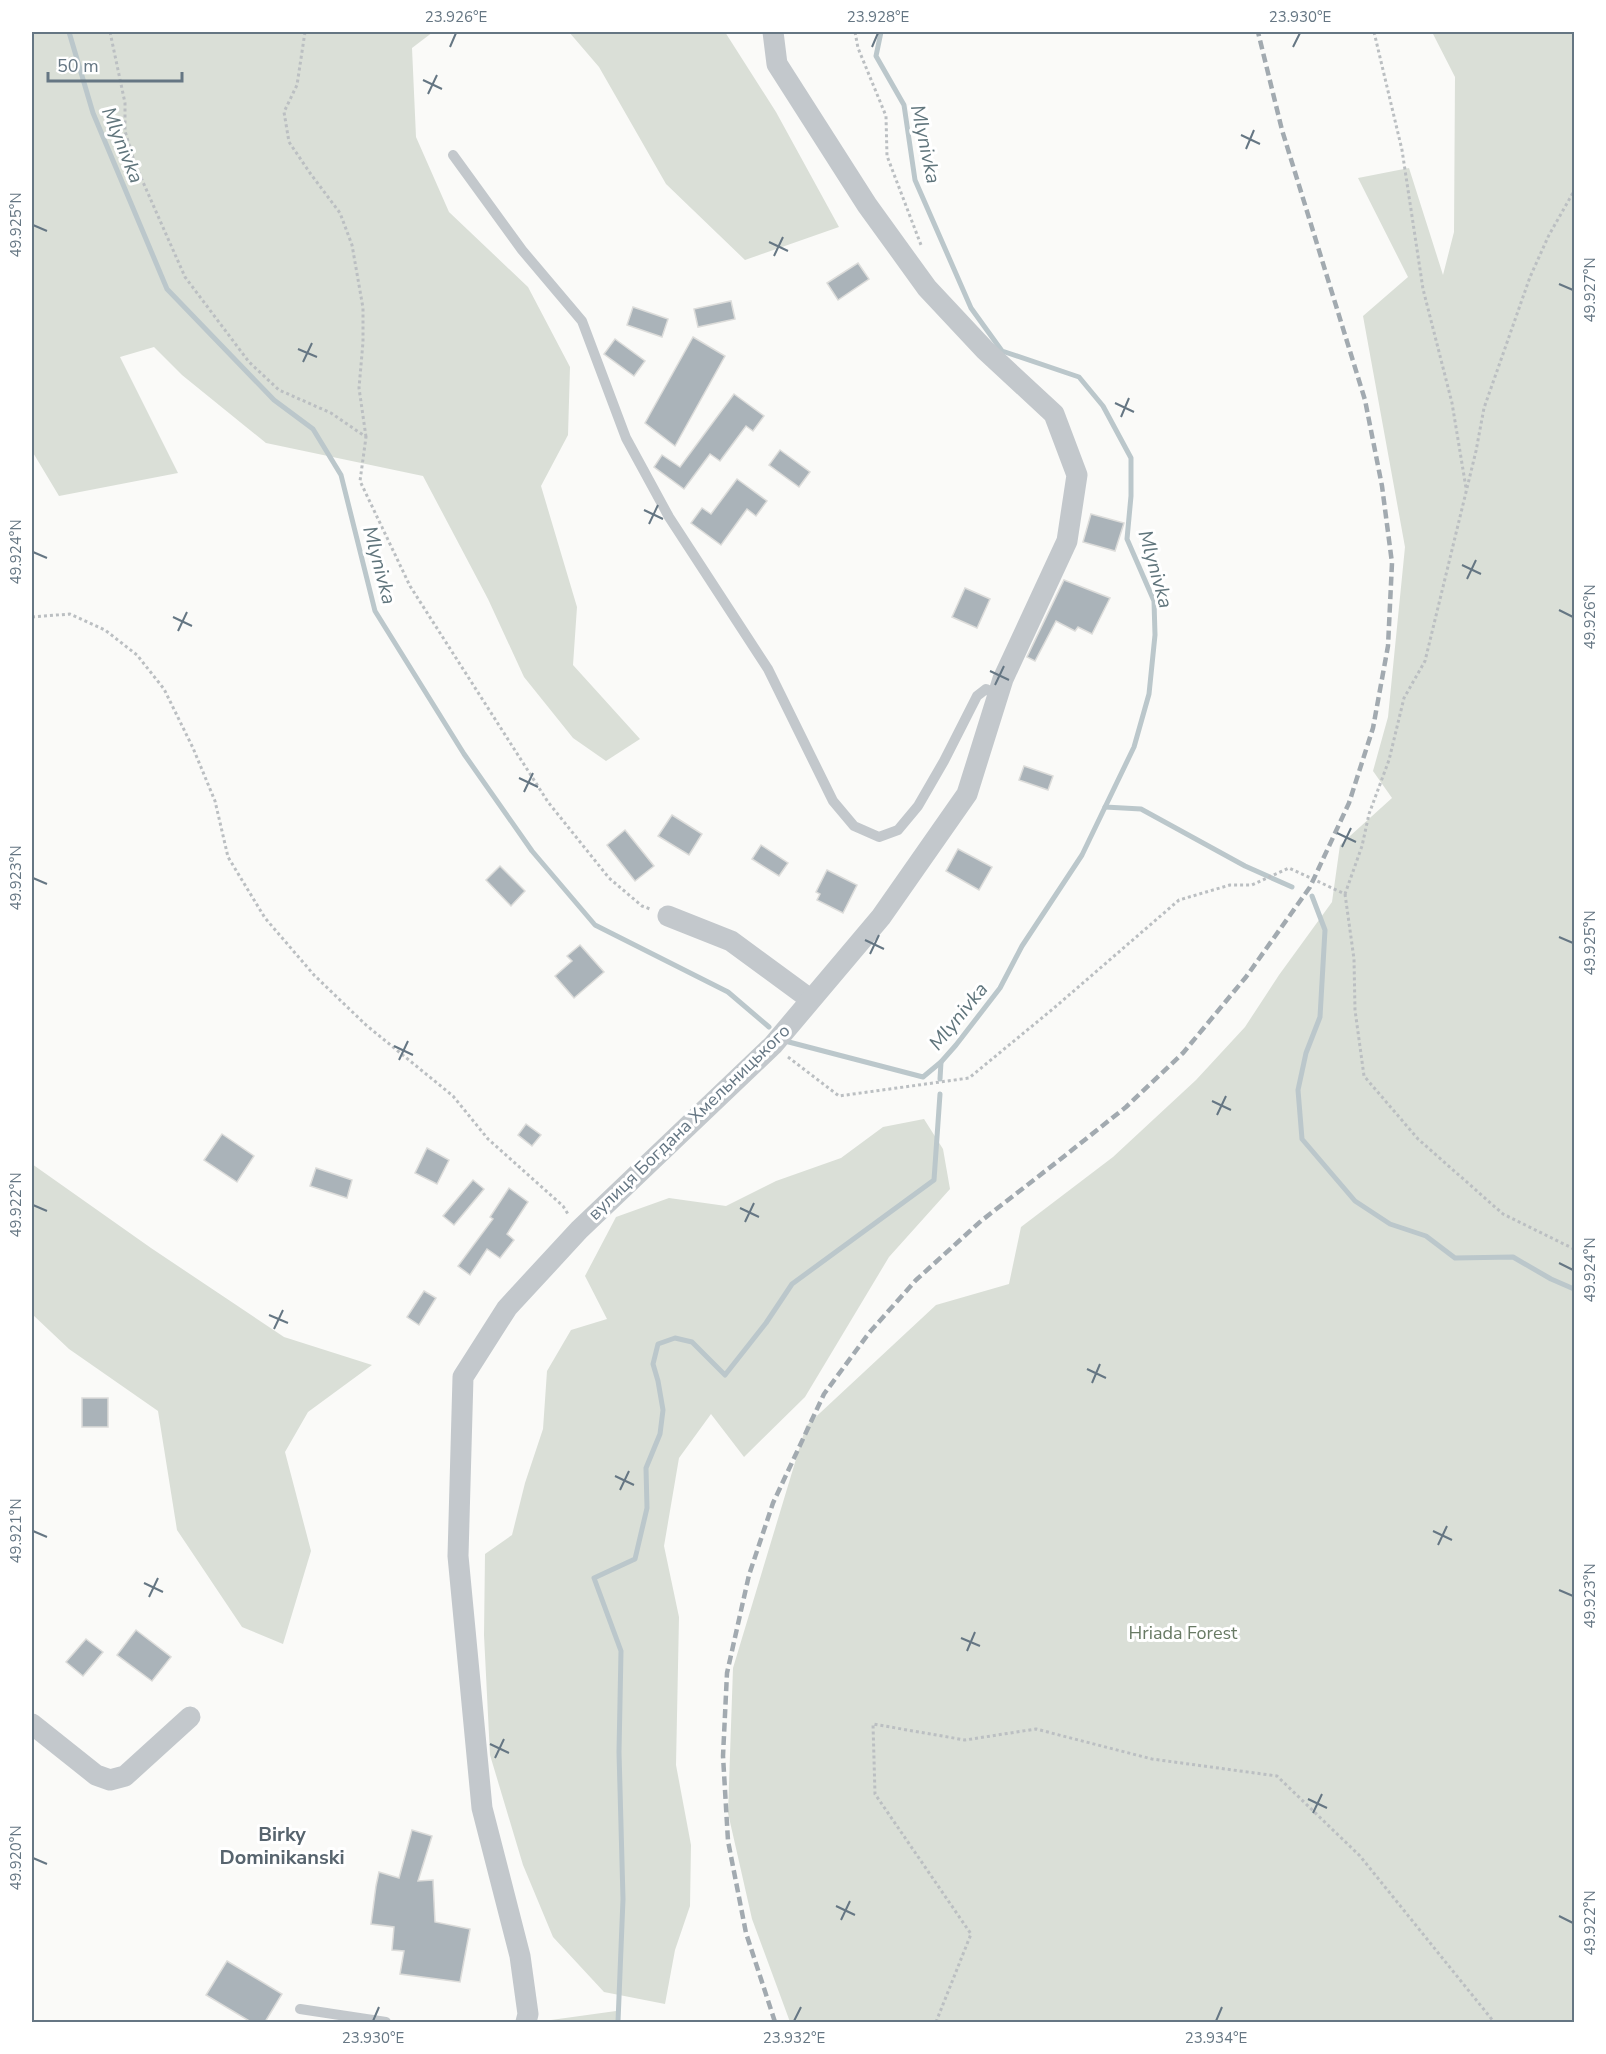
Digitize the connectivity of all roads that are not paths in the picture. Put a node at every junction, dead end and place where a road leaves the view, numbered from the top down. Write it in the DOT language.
graph roads {
  1 [pos="773,32"];
  2 [pos="453,155"];
  3 [pos="998,695"];
  4 [pos="668,915"];
  5 [pos="810,999"];
  6 [pos="190,1717"];
  7 [pos="32,1724"];
  8 [pos="300,2009"];
  9 [pos="386,2022"];
  10 [pos="526,2022"];
  1 -- 3 [label="street, вулиця Богдана Хмельницького"];
  2 -- 3 [label="lane"];
  3 -- 5 [label="street, вулиця Богдана Хмельницького"];
  4 -- 5 [label="street"];
  5 -- 10 [label="street, вулиця Богдана Хмельницького"];
  6 -- 7 [label="street"];
  8 -- 9 [label="lane"];
}
